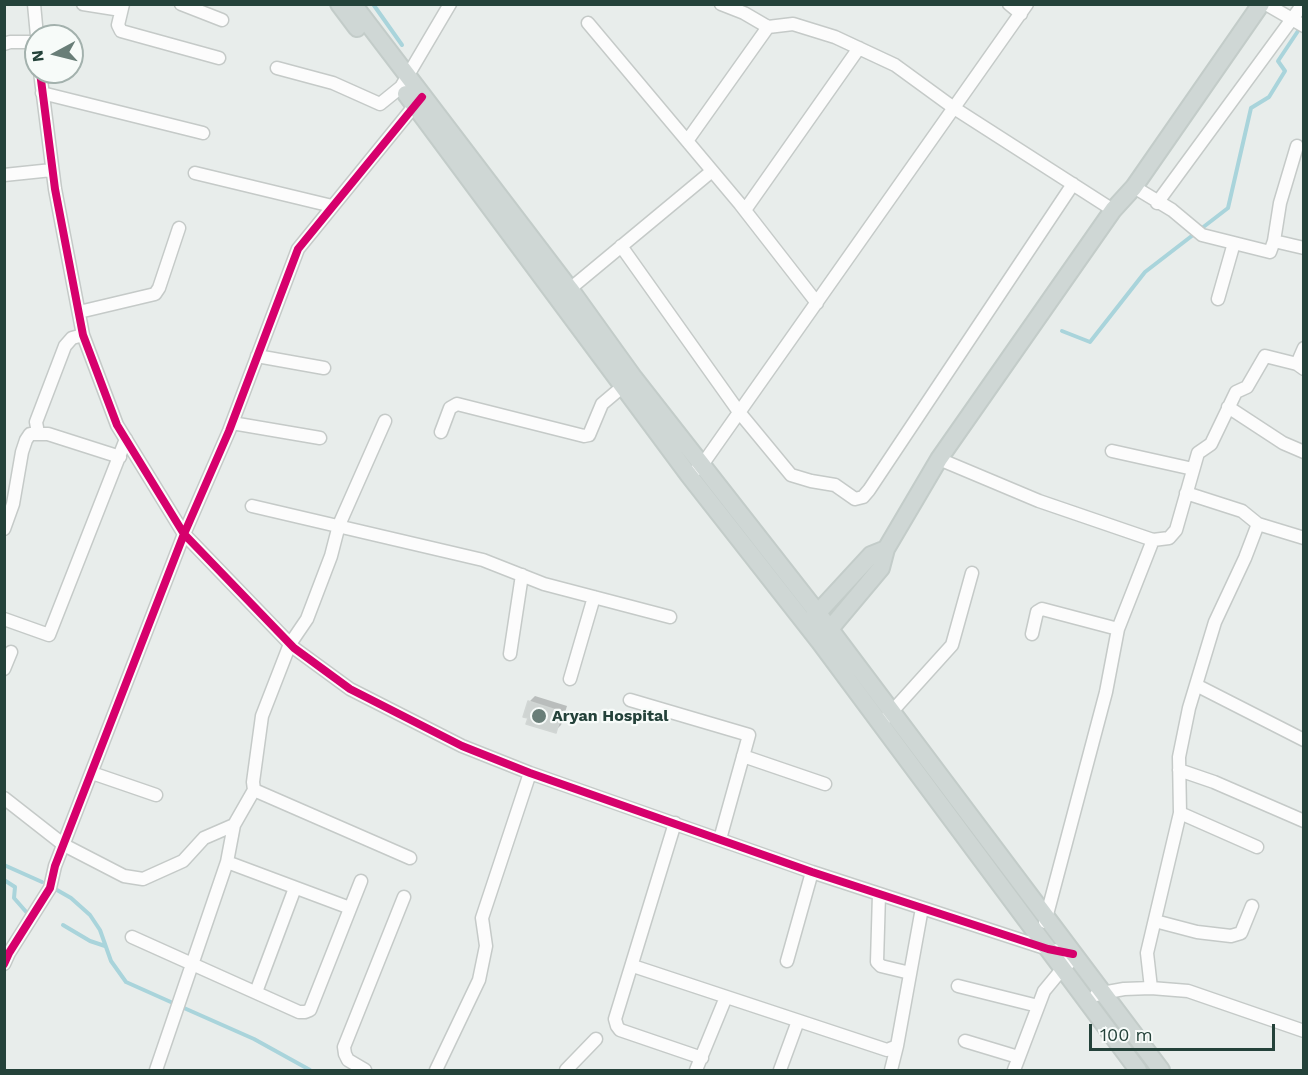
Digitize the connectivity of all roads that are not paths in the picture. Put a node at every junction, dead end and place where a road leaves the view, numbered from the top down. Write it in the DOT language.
graph roads {
  1 [pos="34,4"];
  2 [pos="83,4"];
  3 [pos="181,4"];
  4 [pos="339,4"];
  5 [pos="353,4"];
  6 [pos="450,4"];
  7 [pos="721,4"];
  8 [pos="1009,4"];
  9 [pos="1261,4"];
  10 [pos="1266,4"];
  11 [pos="1303,4"];
  12 [pos="122,7"];
  13 [pos="743,9"];
  14 [pos="1024,9"];
  15 [pos="222,20"];
  16 [pos="1298,22"];
  17 [pos="588,23"];
  18 [pos="36,24"];
  19 [pos="768,27"];
  20 [pos="24,42"];
  21 [pos="4,44"];
  22 [pos="859,48"];
  23 [pos="219,58"];
  24 [pos="277,68"];
  25 [pos="404,82"];
  26 [pos="41,84"];
  27 [pos="42,93"];
  28 [pos="418,101"];
  29 [pos="954,108"];
  30 [pos="203,133"];
  31 [pos="687,141"];
  32 [pos="1298,146"];
  33 [pos="52,170"];
  34 [pos="712,171"];
  35 [pos="195,173"];
  36 [pos="4,176"];
  37 [pos="1073,184"];
  38 [pos="1134,187"];
  39 [pos="1158,203"];
  40 [pos="332,206"];
  41 [pos="745,210"];
  42 [pos="1113,210"];
  43 [pos="178,228"];
  44 [pos="1274,241"];
  45 [pos="1234,243"];
  46 [pos="621,246"];
  47 [pos="1304,248"];
  48 [pos="564,293"];
  49 [pos="1218,299"];
  50 [pos="817,303"];
  51 [pos="79,312"];
  52 [pos="83,335"];
  53 [pos="1304,348"];
  54 [pos="257,356"];
  55 [pos="1300,367"];
  56 [pos="324,368"];
  57 [pos="628,382"];
  58 [pos="1228,407"];
  59 [pos="739,412"];
  60 [pos="385,421"];
  61 [pos="232,423"];
  62 [pos="441,432"];
  63 [pos="38,433"];
  64 [pos="320,438"];
  65 [pos="126,440"];
  66 [pos="1112,451"];
  67 [pos="1304,452"];
  68 [pos="120,457"];
  69 [pos="939,459"];
  70 [pos="1194,469"];
  71 [pos="696,471"];
  72 [pos="1186,493"];
  73 [pos="9,502"];
  74 [pos="252,506"];
  75 [pos="1258,524"];
  76 [pos="339,525"];
  77 [pos="4,529"];
  78 [pos="184,534"];
  79 [pos="1304,538"];
  80 [pos="1153,540"];
  81 [pos="886,549"];
  82 [pos="972,573"];
  83 [pos="522,575"];
  84 [pos="594,597"];
  85 [pos="670,617"];
  86 [pos="812,618"];
  87 [pos="4,619"];
  88 [pos="1118,629"];
  89 [pos="1032,634"];
  90 [pos="825,636"];
  91 [pos="290,644"];
  92 [pos="11,652"];
  93 [pos="510,654"];
  94 [pos="4,669"];
  95 [pos="570,679"];
  96 [pos="1196,685"];
  97 [pos="630,700"];
  98 [pos="886,718"];
  99 [pos="1304,740"];
  100 [pos="743,756"];
  101 [pos="1179,770"];
  102 [pos="92,773"];
  103 [pos="530,773"];
  104 [pos="825,784"];
  105 [pos="254,790"];
  106 [pos="156,795"];
  107 [pos="5,798"];
  108 [pos="1180,813"];
  109 [pos="1304,821"];
  110 [pos="675,824"];
  111 [pos="234,825"];
  112 [pos="720,839"];
  113 [pos="64,845"];
  114 [pos="1257,847"];
  115 [pos="410,858"];
  116 [pos="227,862"];
  117 [pos="812,872"];
  118 [pos="361,881"];
  119 [pos="295,888"];
  120 [pos="879,894"];
  121 [pos="404,897"];
  122 [pos="1252,906"];
  123 [pos="350,908"];
  124 [pos="922,908"];
  125 [pos="1046,917"];
  126 [pos="1155,921"];
  127 [pos="132,937"];
  128 [pos="1044,944"];
  129 [pos="1071,960"];
  130 [pos="788,961"];
  131 [pos="4,964"];
  132 [pos="193,964"];
  133 [pos="633,966"];
  134 [pos="910,973"];
  135 [pos="958,986"];
  136 [pos="1151,988"];
  137 [pos="256,992"];
  138 [pos="1102,993"];
  139 [pos="726,997"];
  140 [pos="1085,1001"];
  141 [pos="1038,1006"];
  142 [pos="798,1021"];
  143 [pos="1304,1031"];
  144 [pos="596,1039"];
  145 [pos="965,1041"];
  146 [pos="897,1046"];
  147 [pos="702,1058"];
  148 [pos="1018,1058"];
  149 [pos="439,1069"];
  150 [pos="156,1071"];
  151 [pos="365,1071"];
  152 [pos="566,1071"];
  153 [pos="696,1071"];
  154 [pos="780,1071"];
  155 [pos="891,1071"];
  156 [pos="1014,1071"];
  157 [pos="1138,1071"];
  158 [pos="1161,1071"];
  1 -- 18 [label="street"];
  2 -- 12 [label="street"];
  3 -- 15 [label="street"];
  4 -- 25 [label="main road"];
  5 -- 25 [label="main road"];
  6 -- 25 [label="street"];
  7 -- 13 [label="street"];
  8 -- 14 [label="street"];
  9 -- 38 [label="main road"];
  10 -- 16 [label="street"];
  11 -- 16 [label="street"];
  12 -- 23 [label="street"];
  13 -- 19 [label="street"];
  14 -- 29 [label="street"];
  16 -- 39 [label="street"];
  17 -- 31 [label="street"];
  19 -- 22 [label="street"];
  19 -- 31 [label="street"];
  20 -- 21 [label="street"];
  22 -- 29 [label="street"];
  22 -- 41 [label="street"];
  24 -- 25 [label="street"];
  25 -- 28 [label="main road"];
  26 -- 27 [label="street"];
  27 -- 30 [label="street"];
  27 -- 33 [label="street"];
  28 -- 40 [label="street"];
  28 -- 48 [label="main road"];
  29 -- 37 [label="street"];
  29 -- 50 [label="street"];
  31 -- 34 [label="street"];
  32 -- 44 [label="street"];
  33 -- 36 [label="street"];
  33 -- 51 [label="street"];
  34 -- 41 [label="street"];
  34 -- 46 [label="street"];
  35 -- 40 [label="street"];
  37 -- 42 [label="street"];
  37 -- 59 [label="street"];
  38 -- 39 [label="street"];
  38 -- 42 [label="main road"];
  39 -- 45 [label="street"];
  40 -- 54 [label="street"];
  41 -- 50 [label="street"];
  42 -- 69 [label="main road"];
  43 -- 51 [label="street"];
  44 -- 45 [label="street"];
  44 -- 47 [label="street"];
  45 -- 49 [label="street"];
  46 -- 48 [label="street"];
  46 -- 59 [label="street"];
  48 -- 57 [label="main road"];
  50 -- 59 [label="street"];
  51 -- 52 [label="street"];
  52 -- 63 [label="street"];
  52 -- 65 [label="street"];
  53 -- 55 [label="street"];
  54 -- 56 [label="street"];
  54 -- 61 [label="street"];
  55 -- 58 [label="street"];
  57 -- 62 [label="street"];
  57 -- 71 [label="main road"];
  58 -- 67 [label="street"];
  58 -- 70 [label="street"];
  59 -- 71 [label="street"];
  60 -- 76 [label="street"];
  61 -- 64 [label="street"];
  61 -- 78 [label="street"];
  63 -- 68 [label="street"];
  63 -- 73 [label="street"];
  65 -- 68 [label="street"];
  65 -- 78 [label="street"];
  66 -- 70 [label="street"];
  68 -- 87 [label="street"];
  69 -- 80 [label="street"];
  69 -- 81 [label="main road"];
  70 -- 72 [label="street"];
  71 -- 86 [label="main road"];
  72 -- 75 [label="street"];
  72 -- 80 [label="street"];
  73 -- 77 [label="street"];
  74 -- 76 [label="street"];
  75 -- 79 [label="street"];
  75 -- 96 [label="street"];
  76 -- 83 [label="street"];
  76 -- 91 [label="street"];
  78 -- 91 [label="street"];
  78 -- 102 [label="street"];
  80 -- 88 [label="street"];
  81 -- 86 [label="main road"];
  81 -- 90 [label="main road"];
  82 -- 98 [label="street"];
  83 -- 84 [label="street"];
  83 -- 93 [label="street"];
  84 -- 85 [label="street"];
  84 -- 95 [label="street"];
  86 -- 90 [label="main road"];
  88 -- 89 [label="street"];
  88 -- 125 [label="street"];
  90 -- 98 [label="main road"];
  91 -- 103 [label="street"];
  91 -- 105 [label="street"];
  92 -- 94 [label="street"];
  96 -- 99 [label="street"];
  96 -- 101 [label="street"];
  97 -- 100 [label="street"];
  98 -- 125 [label="main road"];
  98 -- 128 [label="main road"];
  100 -- 104 [label="street"];
  100 -- 112 [label="street"];
  101 -- 108 [label="street"];
  101 -- 109 [label="street"];
  102 -- 106 [label="street"];
  102 -- 113 [label="street"];
  103 -- 110 [label="street"];
  103 -- 149 [label="street"];
  105 -- 111 [label="street"];
  105 -- 115 [label="street"];
  107 -- 113 [label="street"];
  108 -- 114 [label="street"];
  108 -- 126 [label="street"];
  110 -- 112 [label="street"];
  110 -- 133 [label="street"];
  111 -- 113 [label="street"];
  111 -- 116 [label="street"];
  112 -- 117 [label="street"];
  113 -- 131 [label="street"];
  116 -- 119 [label="street"];
  116 -- 132 [label="street"];
  117 -- 120 [label="street"];
  117 -- 130 [label="street"];
  118 -- 123 [label="street"];
  119 -- 123 [label="street"];
  119 -- 137 [label="street"];
  120 -- 124 [label="street"];
  120 -- 134 [label="street"];
  121 -- 151 [label="street"];
  122 -- 126 [label="street"];
  123 -- 137 [label="street"];
  124 -- 128 [label="street"];
  124 -- 134 [label="street"];
  125 -- 128 [label="street"];
  125 -- 129 [label="main road"];
  126 -- 136 [label="street"];
  127 -- 132 [label="street"];
  128 -- 129 [label="main road"];
  129 -- 138 [label="main road"];
  129 -- 140 [label="main road"];
  129 -- 141 [label="street"];
  132 -- 137 [label="street"];
  132 -- 150 [label="street"];
  133 -- 139 [label="street"];
  133 -- 147 [label="street"];
  134 -- 146 [label="street"];
  135 -- 141 [label="street"];
  136 -- 138 [label="street"];
  136 -- 143 [label="street"];
  138 -- 140 [label="street"];
  138 -- 158 [label="main road"];
  139 -- 142 [label="street"];
  139 -- 147 [label="street"];
  140 -- 157 [label="main road"];
  141 -- 148 [label="street"];
  142 -- 146 [label="street"];
  142 -- 154 [label="street"];
  144 -- 152 [label="street"];
  145 -- 148 [label="street"];
  146 -- 155 [label="street"];
  147 -- 153 [label="street"];
  148 -- 156 [label="street"];
}
